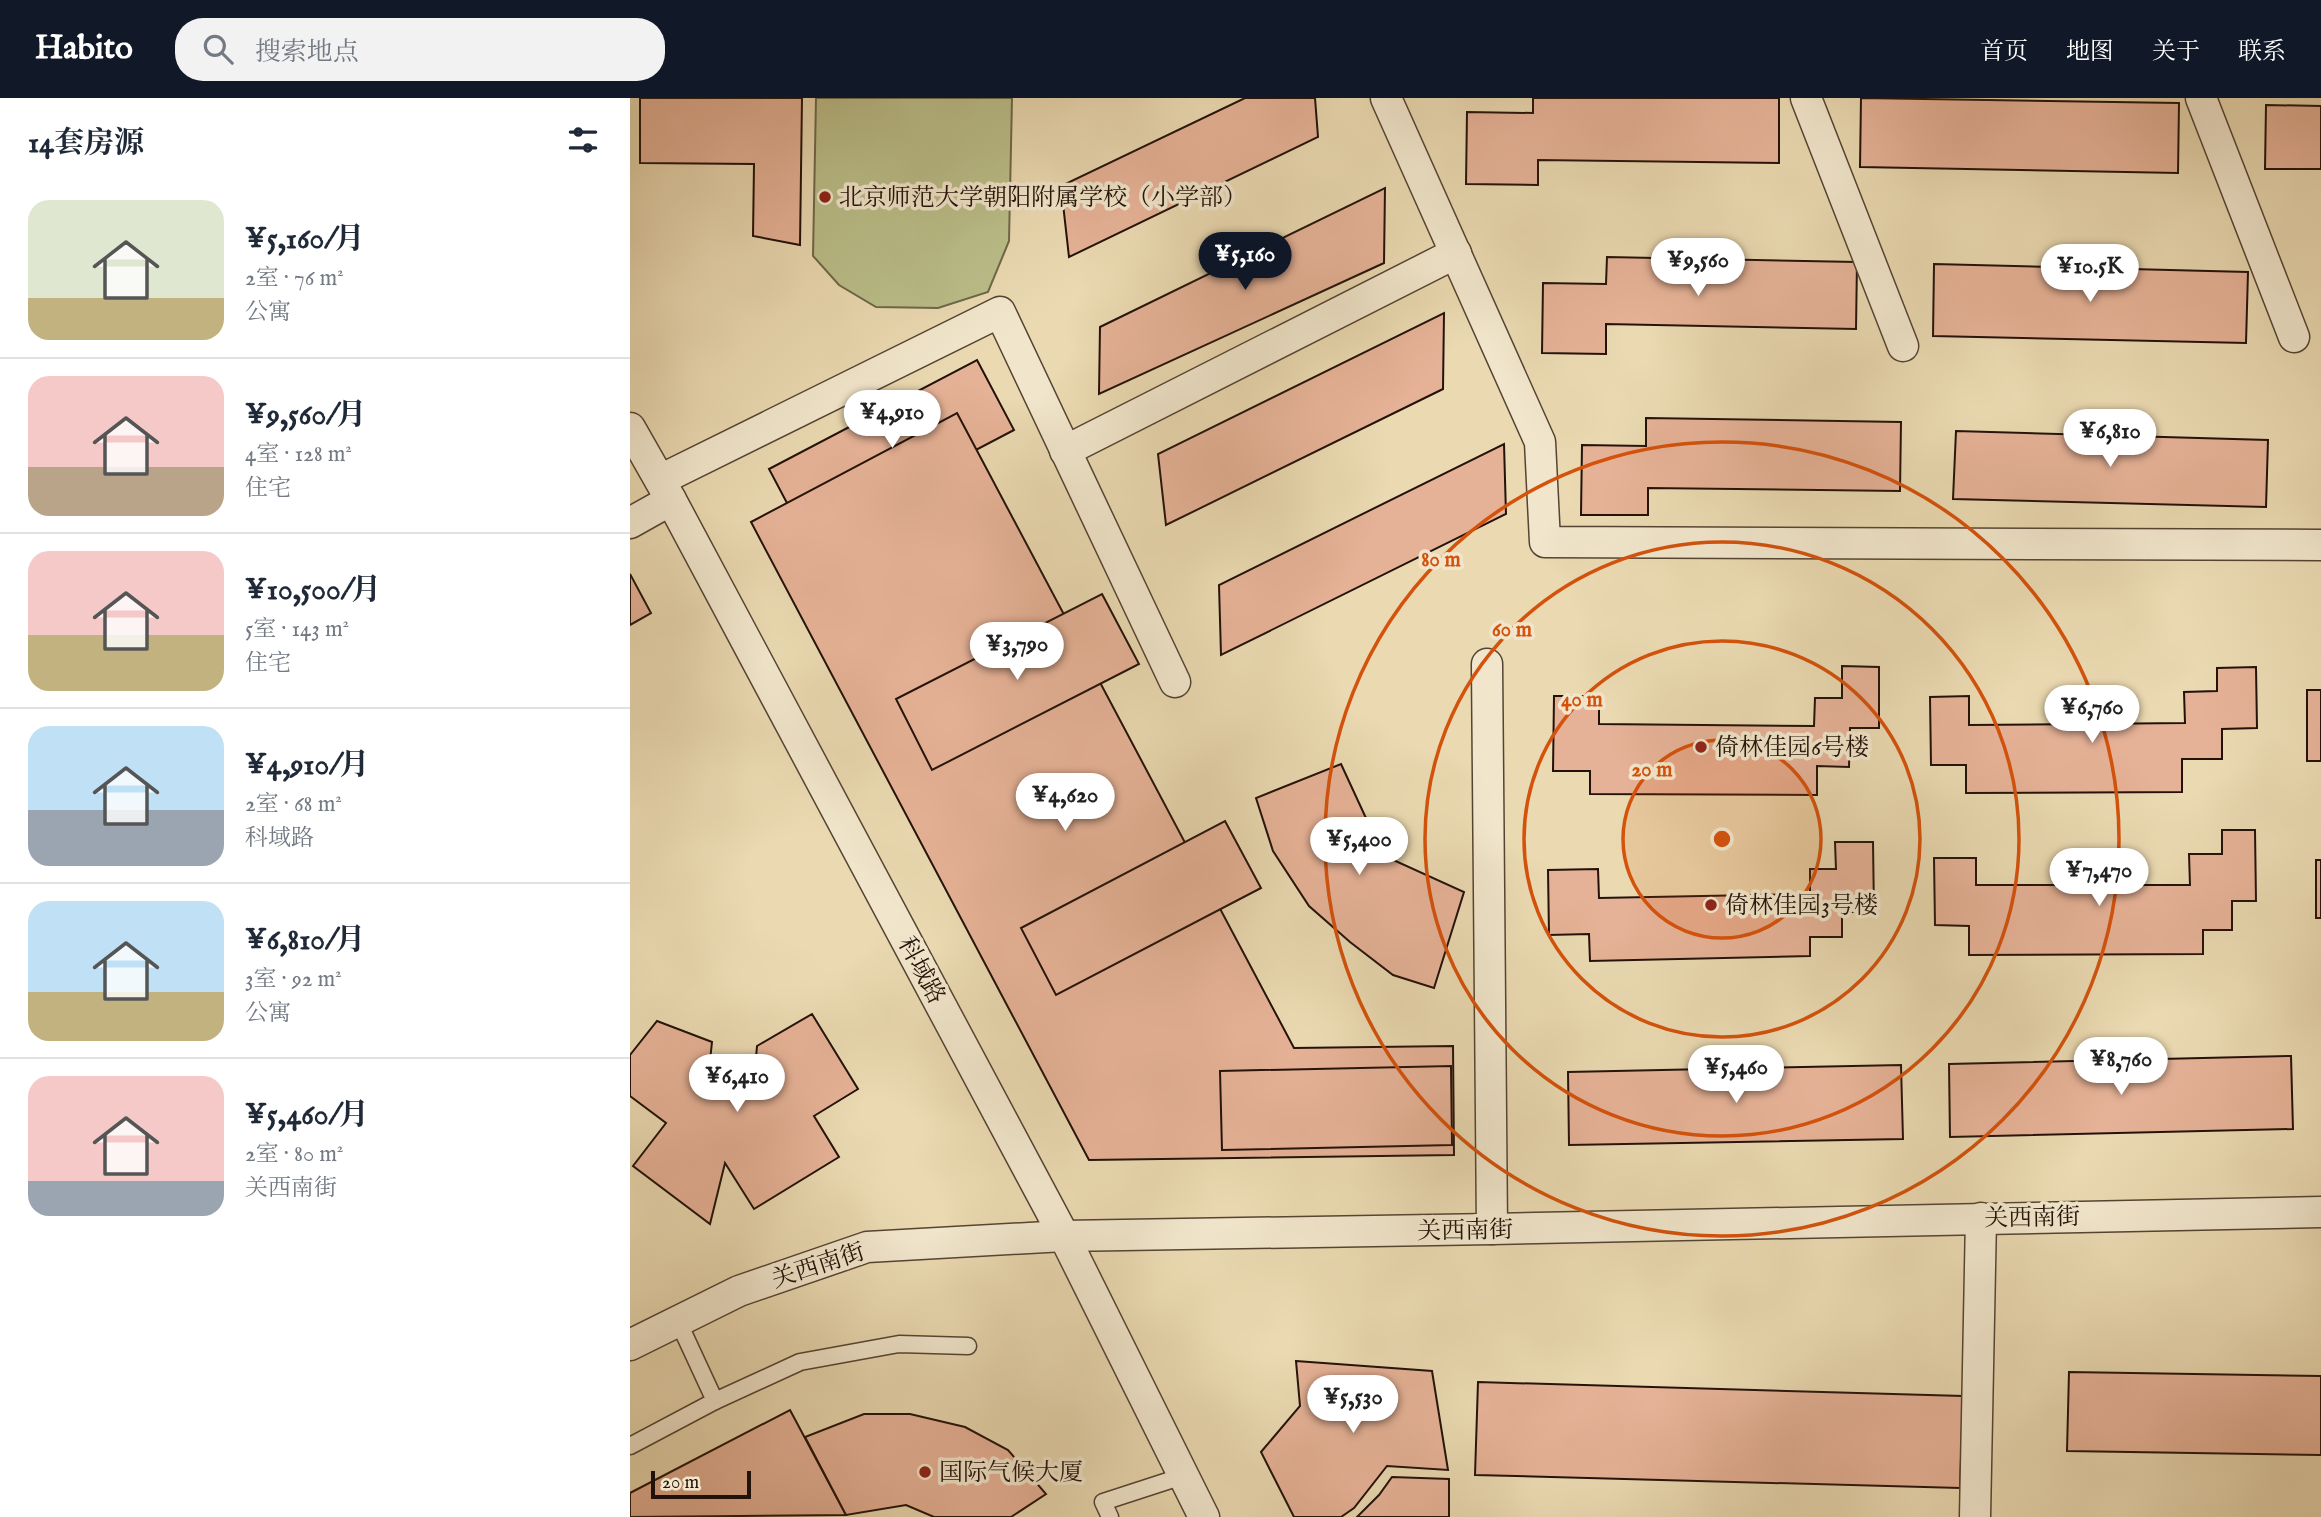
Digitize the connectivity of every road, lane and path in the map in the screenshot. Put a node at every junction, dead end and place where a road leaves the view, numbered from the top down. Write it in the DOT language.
graph roads {
  1 [pos="1387,98"];
  2 [pos="1806,98"];
  3 [pos="2201,98"];
  4 [pos="1456,253"];
  5 [pos="2294,337"];
  6 [pos="1903,346"];
  7 [pos="630,428"];
  8 [pos="1065,451"];
  9 [pos="665,490"];
  10 [pos="630,523"];
  11 [pos="2321,545"];
  12 [pos="1487,664"];
  13 [pos="1175,682"];
  14 [pos="2321,1212"];
  15 [pos="1981,1218"];
  16 [pos="1492,1229"];
  17 [pos="1064,1236"];
  18 [pos="678,1321"];
  19 [pos="630,1345"];
  20 [pos="968,1346"];
  21 [pos="715,1401"];
  22 [pos="630,1446"];
  23 [pos="1183,1476"];
  24 [pos="1111,1517"];
  25 [pos="1204,1517"];
  26 [pos="1975,1517"];
  1 -- 4 [label="street"];
  2 -- 6 [label="street"];
  3 -- 5 [label="street"];
  4 -- 8 [label="street"];
  4 -- 11 [label="street"];
  7 -- 9 [label="street, 科域路"];
  8 -- 9 [label="street"];
  8 -- 13 [label="street"];
  9 -- 10 [label="street"];
  9 -- 17 [label="street, 科域路"];
  12 -- 16 [label="street"];
  14 -- 15 [label="street, 关西南街"];
  15 -- 16 [label="street, 关西南街"];
  15 -- 26 [label="street"];
  16 -- 17 [label="street, 关西南街"];
  17 -- 18 [label="street, 关西南街"];
  17 -- 23 [label="street, 科域路"];
  18 -- 19 [label="street, 关西南街"];
  18 -- 21 [label="lane"];
  20 -- 21 [label="lane"];
  21 -- 22 [label="lane"];
  23 -- 24 [label="lane"];
  23 -- 25 [label="street, 科域路"];
}
